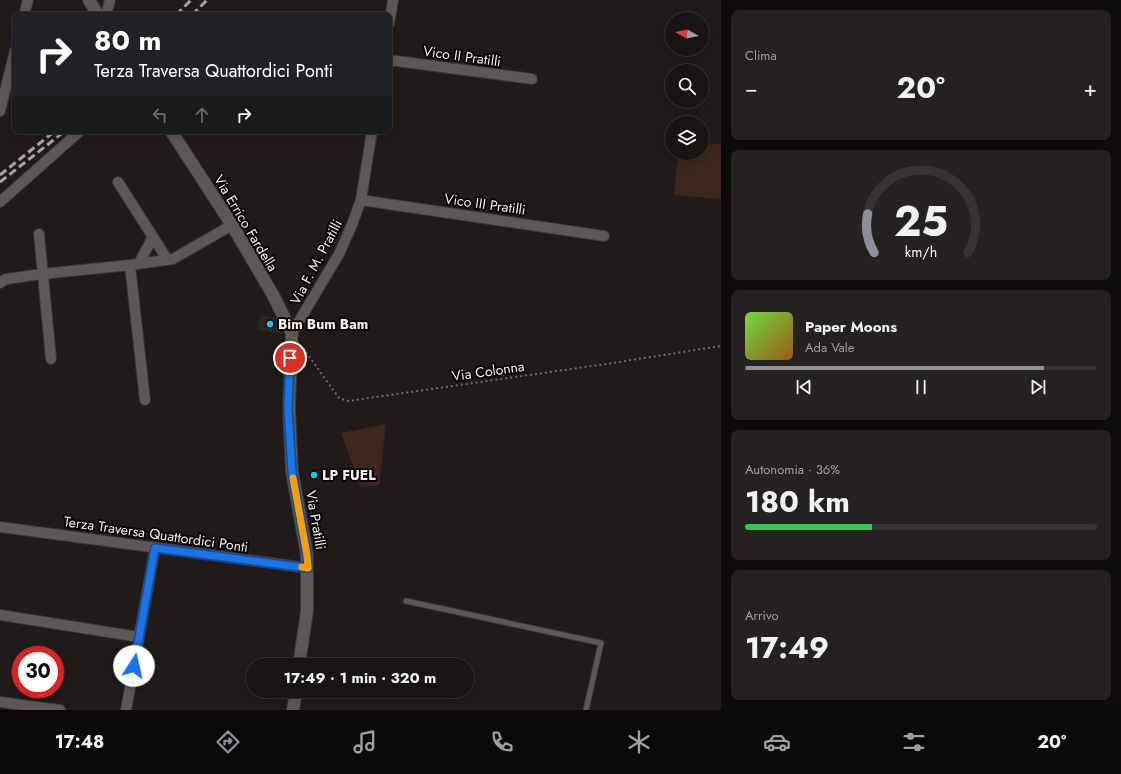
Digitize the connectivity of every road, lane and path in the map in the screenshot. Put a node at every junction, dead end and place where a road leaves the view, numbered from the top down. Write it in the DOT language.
graph roads {
  1 [pos="28,0"];
  2 [pos="89,0"];
  3 [pos="110,0"];
  4 [pos="393,0"];
  5 [pos="25,12"];
  6 [pos="96,12"];
  7 [pos="107,12"];
  8 [pos="391,12"];
  9 [pos="392,60"];
  10 [pos="12,63"];
  11 [pos="532,79"];
  12 [pos="0,111"];
  13 [pos="77,134"];
  14 [pos="173,134"];
  15 [pos="372,134"];
  16 [pos="118,182"];
  17 [pos="361,200"];
  18 [pos="0,202"];
  19 [pos="232,225"];
  20 [pos="39,234"];
  21 [pos="604,236"];
  22 [pos="153,237"];
  23 [pos="167,259"];
  24 [pos="134,264"];
  25 [pos="42,274"];
  26 [pos="0,283"];
  27 [pos="292,332"];
  28 [pos="721,346"];
  29 [pos="51,358"];
  30 [pos="145,400"];
  31 [pos="0,527"];
  32 [pos="155,548"];
  33 [pos="308,568"];
  34 [pos="406,601"];
  35 [pos="0,615"];
  36 [pos="139,637"];
  37 [pos="300,658"];
  38 [pos="295,698"];
  39 [pos="0,702"];
  40 [pos="60,710"];
  41 [pos="126,710"];
  42 [pos="293,710"];
  43 [pos="586,710"];
  1 -- 5 [label="street"];
  2 -- 6 [label="street"];
  3 -- 7 [label="street"];
  4 -- 8 [label="street"];
  9 -- 11 [label="street, Vico II Pratilli"];
  10 -- 12 [label="street"];
  13 -- 18 [label="street"];
  14 -- 19 [label="street, Via Errico Fardella"];
  15 -- 17 [label="street, Via F. M. Pratilli"];
  16 -- 22 [label="street"];
  17 -- 21 [label="street, Vico III Pratilli"];
  17 -- 27 [label="street, Via F. M. Pratilli"];
  19 -- 23 [label="street"];
  19 -- 27 [label="street, Via Errico Fardella"];
  20 -- 25 [label="street"];
  22 -- 23 [label="street"];
  22 -- 24 [label="street"];
  23 -- 24 [label="street"];
  24 -- 25 [label="street"];
  24 -- 30 [label="street"];
  25 -- 26 [label="street"];
  25 -- 29 [label="street"];
  27 -- 28 [label="path, Via Colonna"];
  27 -- 33 [label="street, Via Pratilli"];
  31 -- 32 [label="street, Terza Traversa Quattordici Ponti"];
  32 -- 33 [label="street, Terza Traversa Quattordici Ponti"];
  32 -- 36 [label="street"];
  33 -- 37 [label="street, Via Pratilli"];
  34 -- 43 [label="lane"];
  35 -- 36 [label="street"];
  36 -- 41 [label="street"];
  38 -- 42 [label="street"];
  39 -- 40 [label="street"];
}
